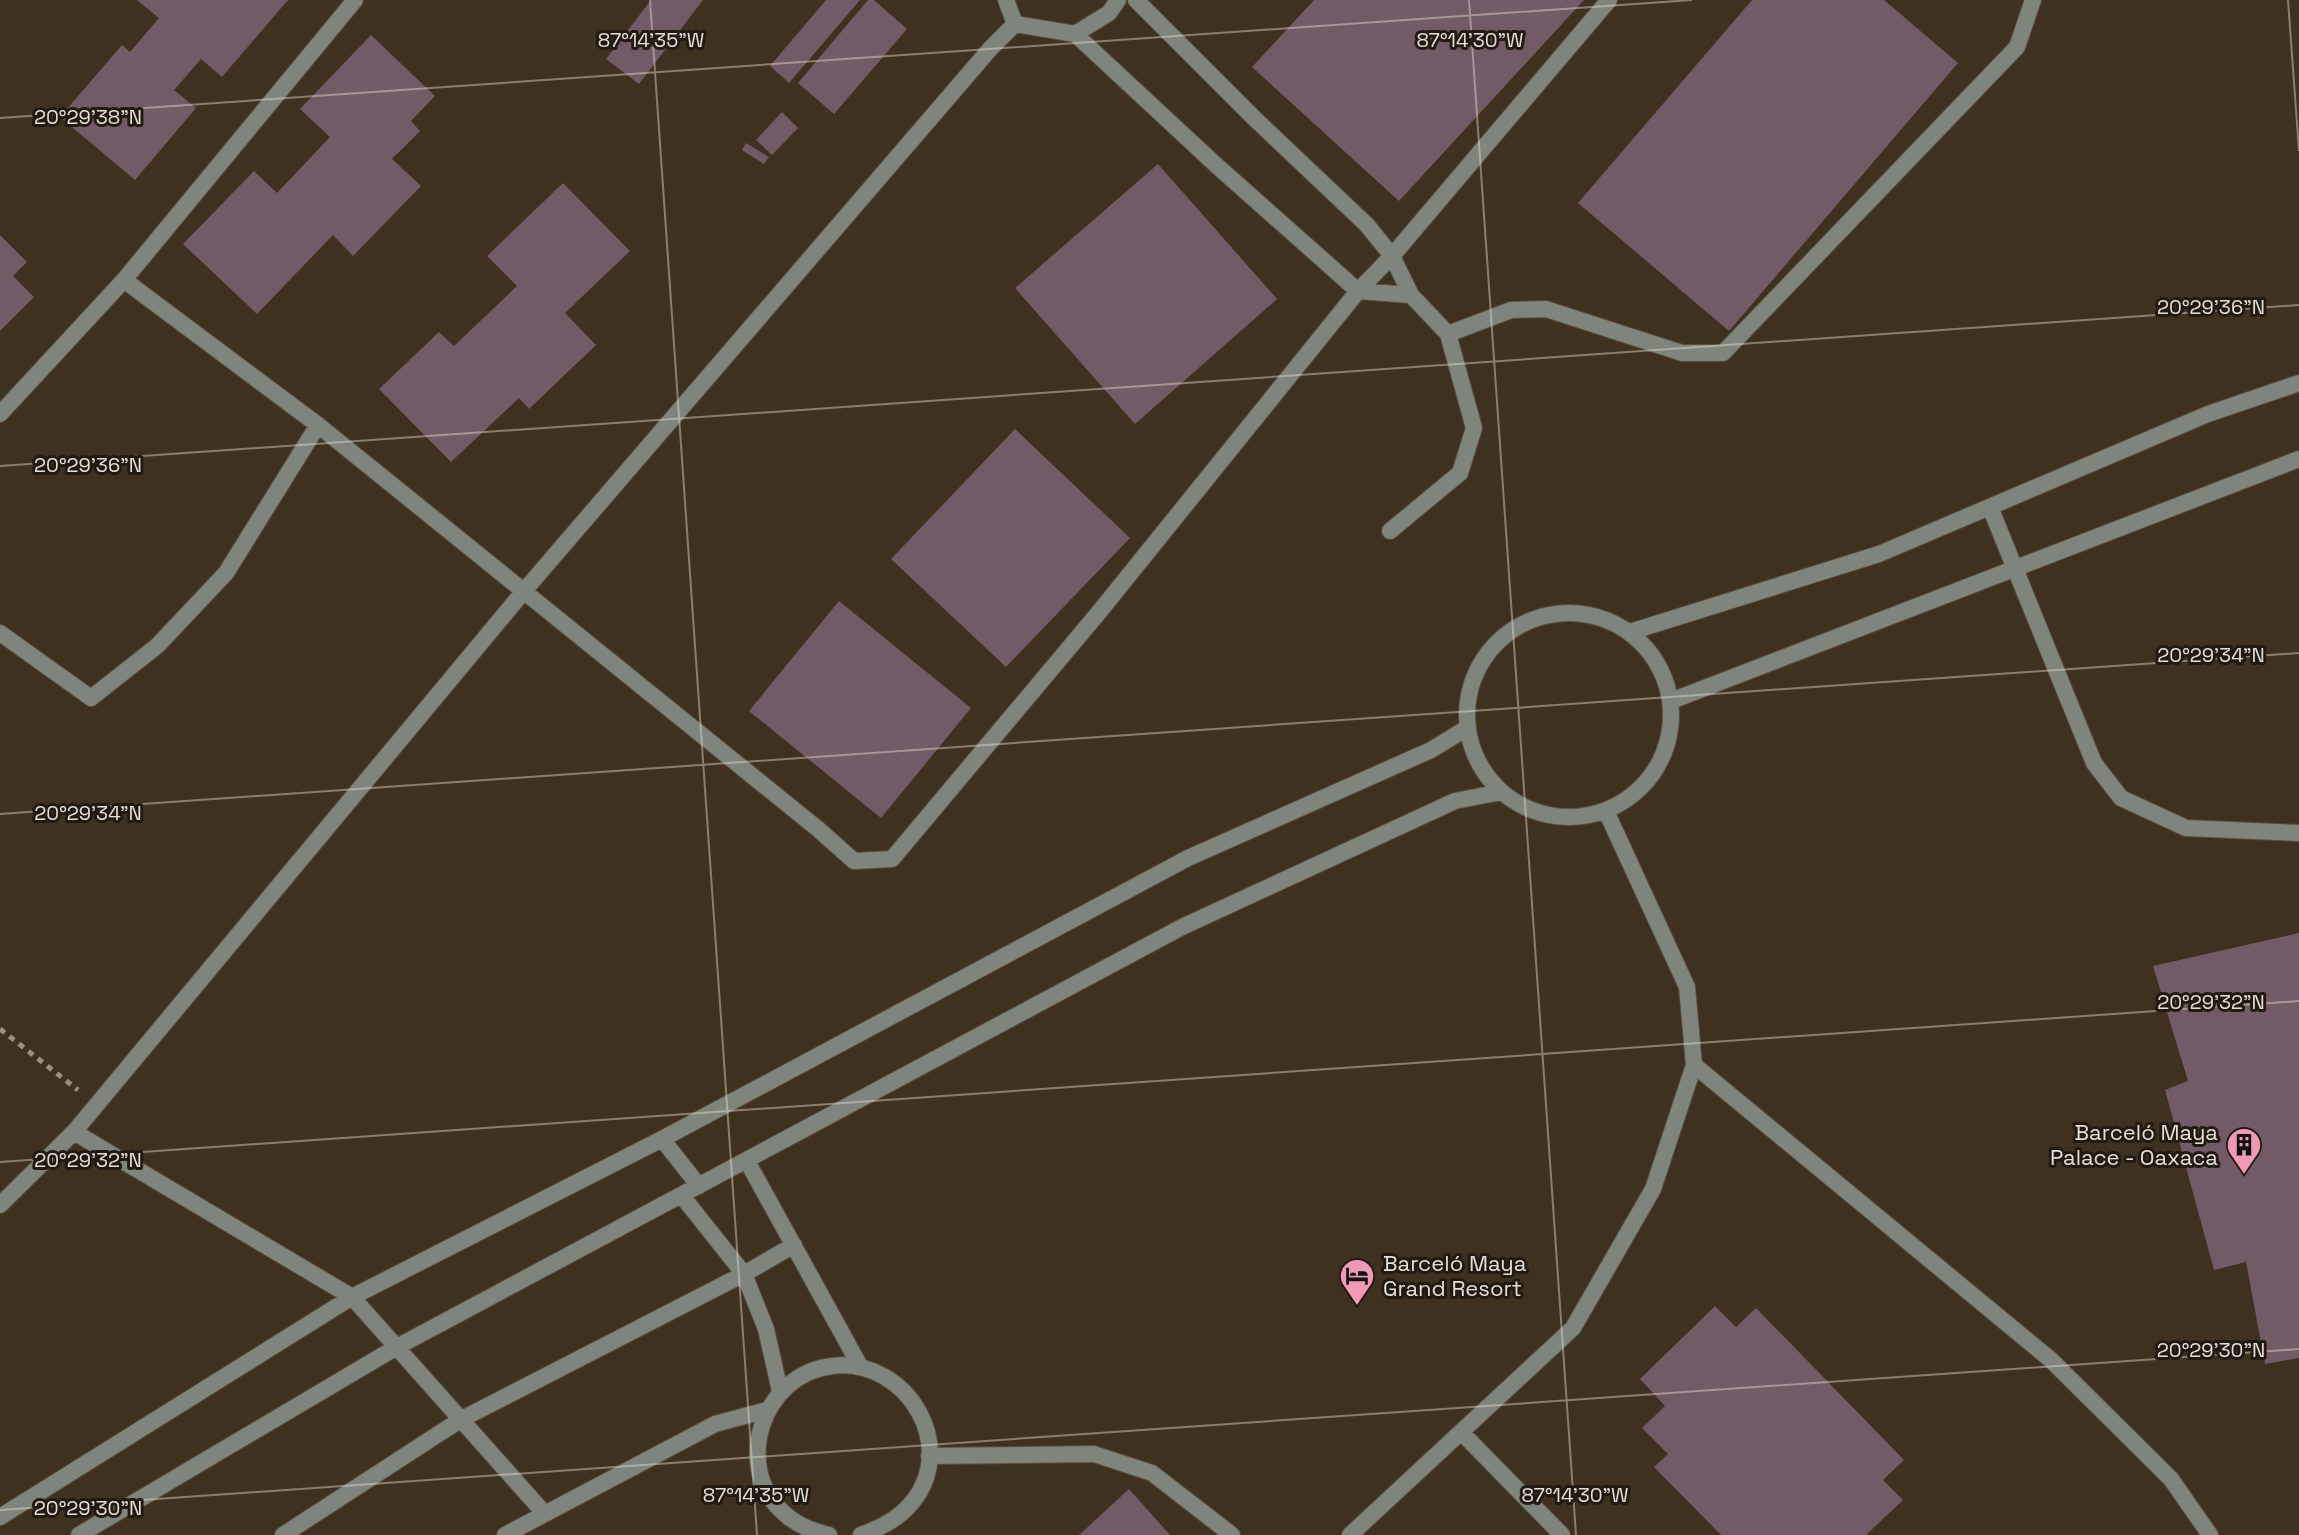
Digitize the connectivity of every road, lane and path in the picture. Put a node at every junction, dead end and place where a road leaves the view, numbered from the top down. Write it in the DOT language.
graph roads {
  1 [pos="355,0"];
  2 [pos="1006,0"];
  3 [pos="1118,0"];
  4 [pos="1136,0"];
  5 [pos="1609,0"];
  6 [pos="2033,0"];
  7 [pos="1015,24"];
  8 [pos="1075,34"];
  9 [pos="1392,256"];
  10 [pos="124,280"];
  11 [pos="1358,291"];
  12 [pos="1411,295"];
  13 [pos="1448,334"];
  14 [pos="2299,383"];
  15 [pos="0,414"];
  16 [pos="318,425"];
  17 [pos="2299,459"];
  18 [pos="1990,507"];
  19 [pos="1390,531"];
  20 [pos="2017,570"];
  21 [pos="524,591"];
  22 [pos="1630,632"];
  23 [pos="0,633"];
  24 [pos="1671,701"];
  25 [pos="1467,728"];
  26 [pos="1501,792"];
  27 [pos="1606,811"];
  28 [pos="2299,833"];
  29 [pos="0,1029"];
  30 [pos="1694,1065"];
  31 [pos="95,1104"];
  32 [pos="74,1132"];
  33 [pos="662,1139"];
  34 [pos="747,1161"];
  35 [pos="699,1186"];
  36 [pos="682,1196"];
  37 [pos="0,1205"];
  38 [pos="794,1245"];
  39 [pos="744,1274"];
  40 [pos="352,1297"];
  41 [pos="395,1348"];
  42 [pos="860,1366"];
  43 [pos="780,1391"];
  44 [pos="767,1410"];
  45 [pos="460,1420"];
  46 [pos="1461,1432"];
  47 [pos="929,1456"];
  48 [pos="545,1514"];
  49 [pos="0,1517"];
  50 [pos="79,1535"];
  51 [pos="283,1535"];
  52 [pos="505,1535"];
  53 [pos="829,1535"];
  54 [pos="861,1535"];
  55 [pos="1232,1535"];
  56 [pos="1350,1535"];
  57 [pos="1562,1535"];
  58 [pos="2210,1535"];
  1 -- 10 [label="street"];
  2 -- 7 [label="street"];
  3 -- 8 [label="street"];
  4 -- 9 [label="street"];
  5 -- 9 [label="street"];
  6 -- 13 [label="street"];
  7 -- 8 [label="street"];
  7 -- 21 [label="street"];
  8 -- 11 [label="street"];
  9 -- 11 [label="street"];
  9 -- 12 [label="street"];
  10 -- 15 [label="street"];
  10 -- 16 [label="street"];
  11 -- 12 [label="street"];
  11 -- 21 [label="street"];
  12 -- 13 [label="street"];
  13 -- 19 [label="street"];
  14 -- 18 [label="street"];
  16 -- 21 [label="street"];
  16 -- 23 [label="street"];
  17 -- 20 [label="street"];
  18 -- 20 [label="street"];
  18 -- 22 [label="street"];
  20 -- 24 [label="street"];
  20 -- 28 [label="street"];
  21 -- 31 [label="street"];
  22 -- 24 [label="street"];
  22 -- 25 [label="street"];
  24 -- 27 [label="street"];
  25 -- 26 [label="street"];
  25 -- 33 [label="street"];
  26 -- 27 [label="street"];
  26 -- 34 [label="street"];
  27 -- 30 [label="street"];
  29 -- 31 [label="path"];
  30 -- 46 [label="street"];
  30 -- 58 [label="street"];
  31 -- 32 [label="street"];
  32 -- 37 [label="street"];
  32 -- 40 [label="street"];
  33 -- 35 [label="street"];
  33 -- 40 [label="street"];
  34 -- 35 [label="street"];
  34 -- 38 [label="street"];
  35 -- 36 [label="street"];
  36 -- 39 [label="street"];
  36 -- 41 [label="street"];
  38 -- 39 [label="street"];
  38 -- 42 [label="street"];
  39 -- 43 [label="street"];
  39 -- 45 [label="street"];
  40 -- 41 [label="street"];
  40 -- 49 [label="street"];
  41 -- 45 [label="street"];
  41 -- 50 [label="street"];
  42 -- 43 [label="street"];
  42 -- 47 [label="street"];
  43 -- 44 [label="street"];
  44 -- 48 [label="street"];
  44 -- 53 [label="street"];
  45 -- 48 [label="street"];
  45 -- 51 [label="street"];
  46 -- 56 [label="street"];
  46 -- 57 [label="street"];
  47 -- 54 [label="street"];
  47 -- 55 [label="street"];
  48 -- 52 [label="street"];
}
